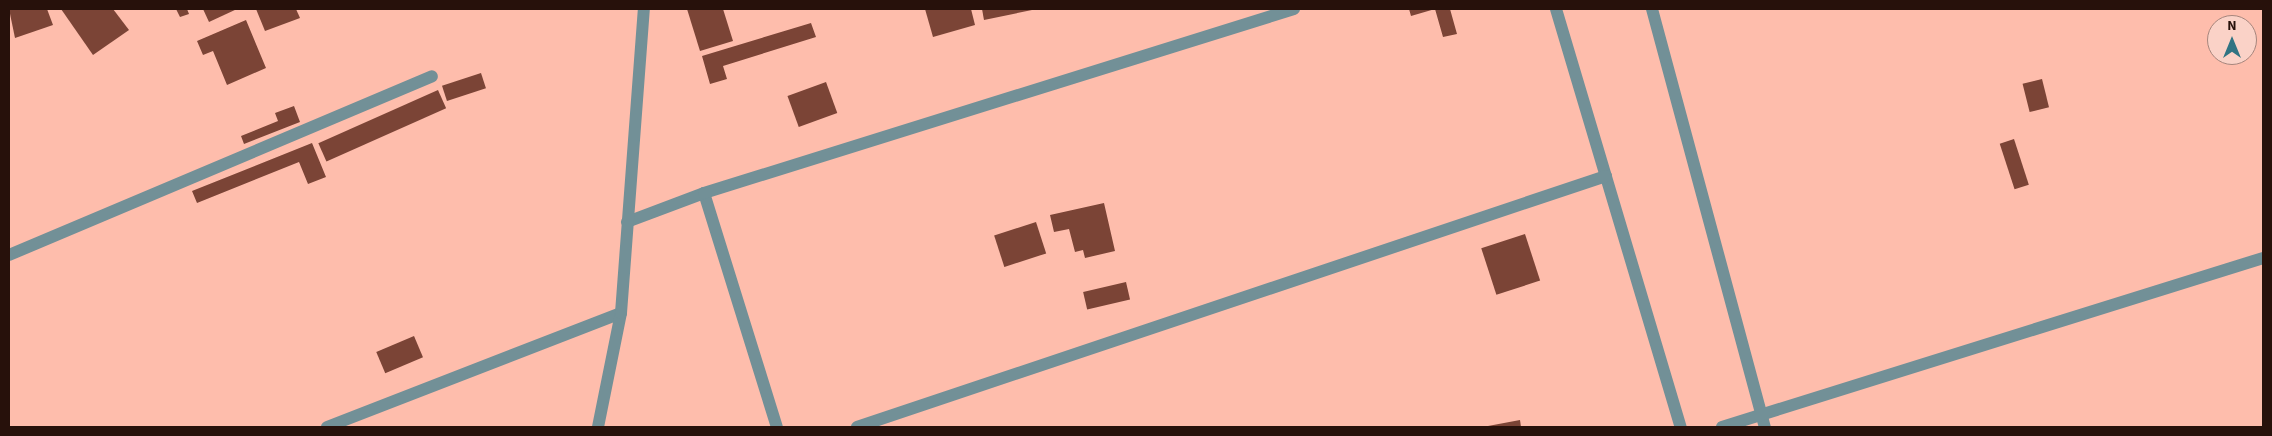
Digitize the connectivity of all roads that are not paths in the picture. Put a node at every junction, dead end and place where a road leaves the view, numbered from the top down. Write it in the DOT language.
graph roads {
  1 [pos="644,9"];
  2 [pos="1294,9"];
  3 [pos="1556,9"];
  4 [pos="1652,9"];
  5 [pos="432,76"];
  6 [pos="1606,176"];
  7 [pos="704,193"];
  8 [pos="627,222"];
  9 [pos="9,255"];
  10 [pos="2263,258"];
  11 [pos="621,313"];
  12 [pos="1763,421"];
  13 [pos="326,427"];
  14 [pos="598,427"];
  15 [pos="777,427"];
  16 [pos="857,427"];
  17 [pos="1680,427"];
  18 [pos="1722,427"];
  1 -- 8 [label="street"];
  2 -- 7 [label="street"];
  3 -- 6 [label="street"];
  4 -- 12 [label="street"];
  5 -- 9 [label="street"];
  6 -- 16 [label="street"];
  6 -- 17 [label="street"];
  7 -- 8 [label="street"];
  7 -- 15 [label="street"];
  8 -- 11 [label="street"];
  10 -- 12 [label="street"];
  11 -- 13 [label="street"];
  11 -- 14 [label="street"];
  12 -- 18 [label="street"];
}
